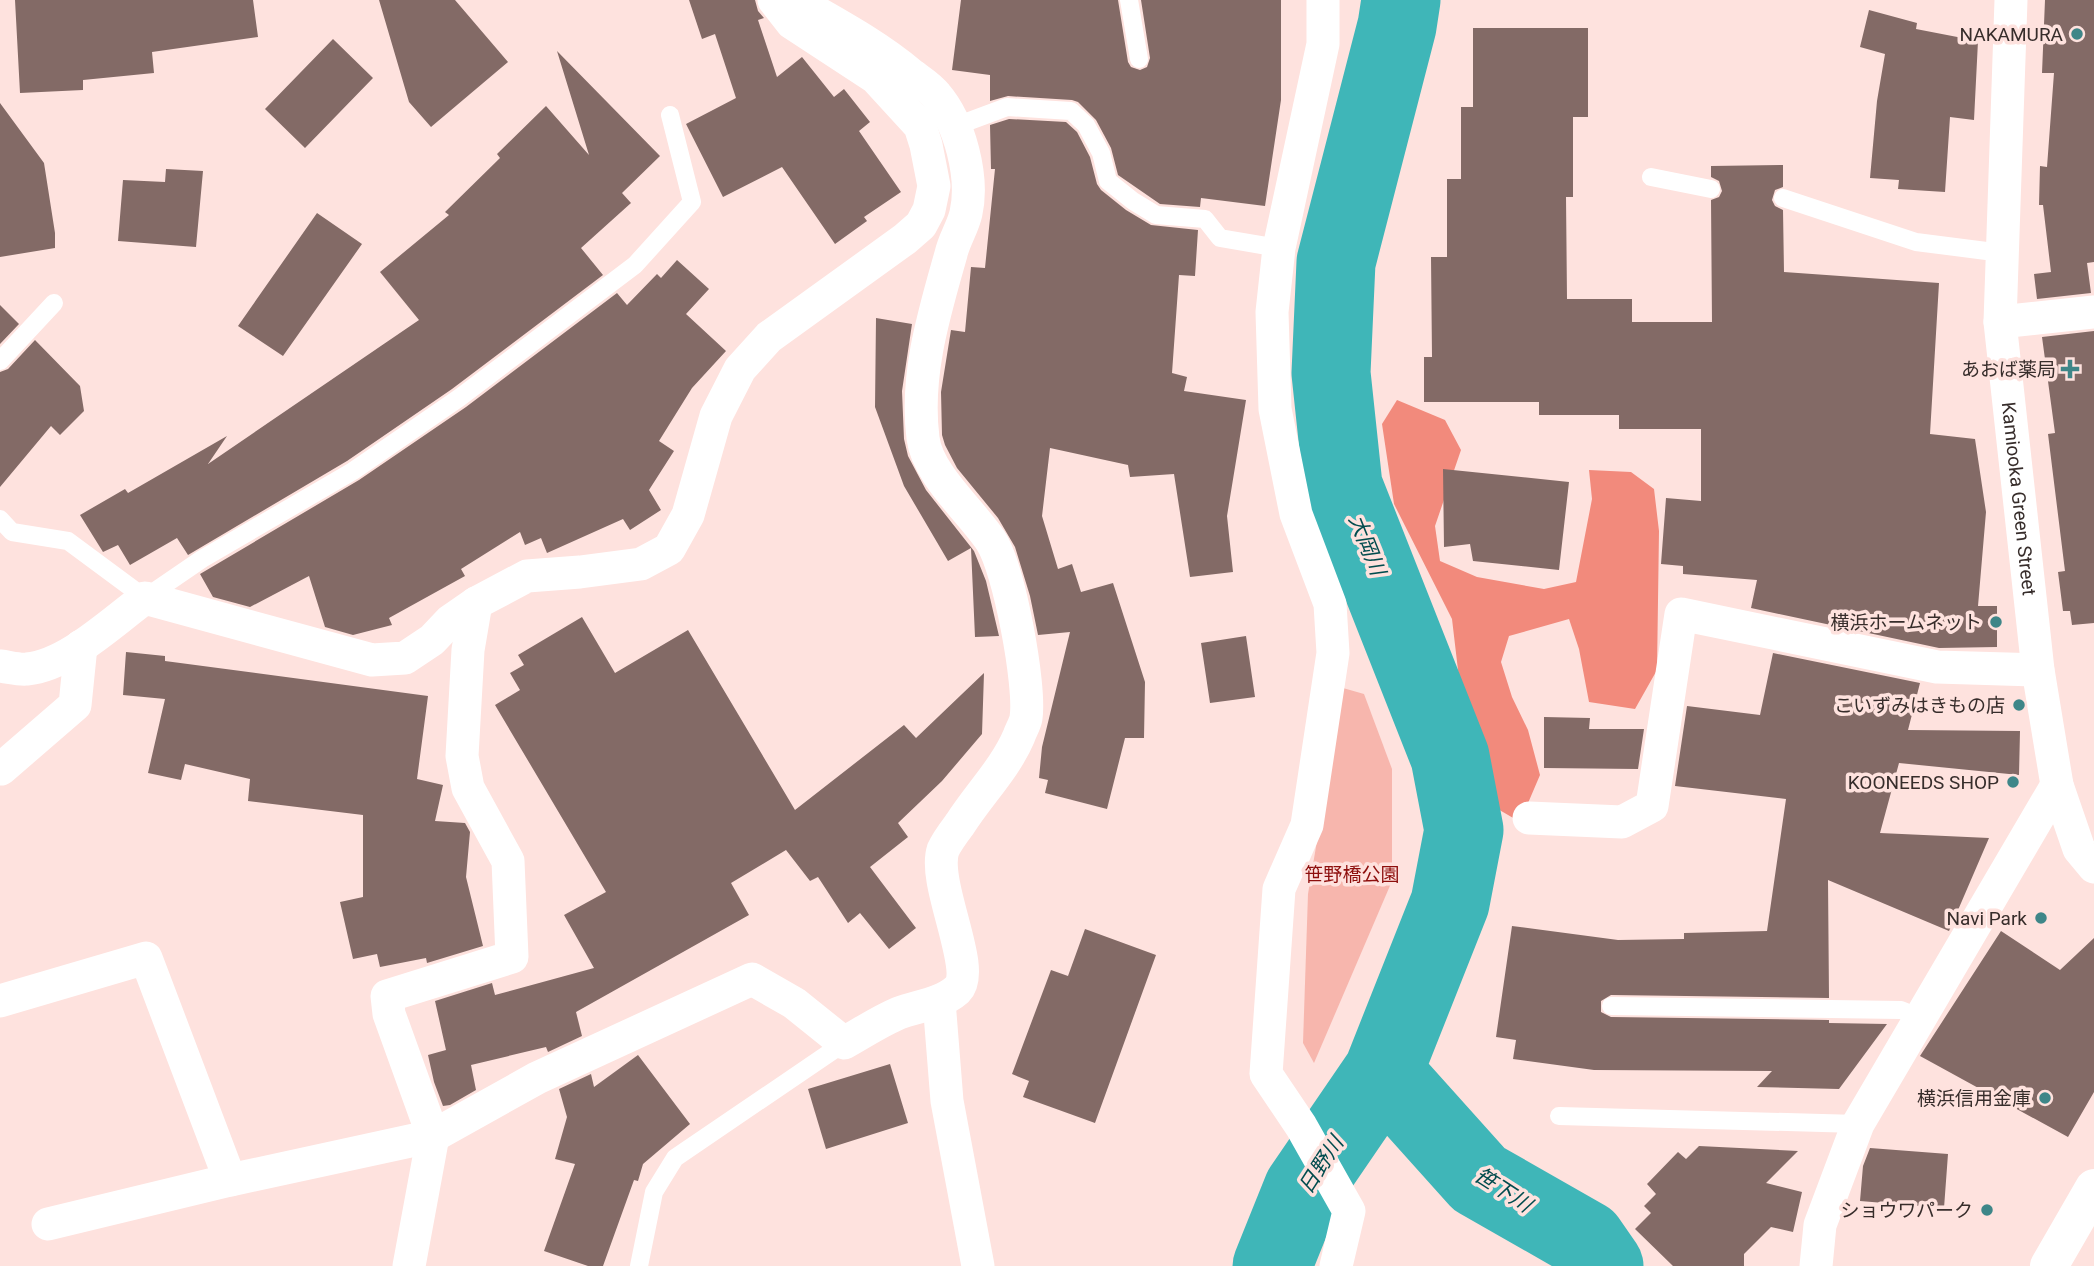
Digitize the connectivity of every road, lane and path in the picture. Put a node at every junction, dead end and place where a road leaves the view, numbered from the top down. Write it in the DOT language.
graph roads {
  1 [pos="774,0"];
  2 [pos="802,0"];
  3 [pos="1129,0"];
  4 [pos="1324,0"];
  5 [pos="2011,0"];
  6 [pos="1139,59"];
  7 [pos="670,115"];
  8 [pos="956,126"];
  9 [pos="1651,177"];
  10 [pos="1711,190"];
  11 [pos="1783,198"];
  12 [pos="1279,248"];
  13 [pos="2002,253"];
  14 [pos="54,303"];
  15 [pos="2094,312"];
  16 [pos="2000,322"];
  17 [pos="0,362"];
  18 [pos="0,519"];
  19 [pos="145,598"];
  20 [pos="476,603"];
  21 [pos="81,646"];
  22 [pos="0,666"];
  23 [pos="2038,670"];
  24 [pos="1,769"];
  25 [pos="2057,785"];
  26 [pos="1529,818"];
  27 [pos="2094,867"];
  28 [pos="0,1001"];
  29 [pos="939,1001"];
  30 [pos="1611,1006"];
  31 [pos="1921,1018"];
  32 [pos="844,1042"];
  33 [pos="1559,1115"];
  34 [pos="1858,1124"];
  35 [pos="433,1136"];
  36 [pos="230,1180"];
  37 [pos="2094,1188"];
  38 [pos="48,1224"];
  39 [pos="409,1266"];
  40 [pos="639,1266"];
  41 [pos="978,1266"];
  42 [pos="1336,1266"];
  43 [pos="1816,1266"];
  44 [pos="2049,1266"];
  1 -- 20 [label="street"];
  2 -- 8 [label="street"];
  3 -- 6 [label="lane"];
  4 -- 12 [label="street"];
  5 -- 13 [label="street, Kamiooka Green Street"];
  7 -- 19 [label="lane"];
  8 -- 12 [label="lane"];
  8 -- 29 [label="street"];
  9 -- 10 [label="lane"];
  11 -- 13 [label="lane"];
  12 -- 42 [label="street"];
  13 -- 16 [label="street, Kamiooka Green Street"];
  14 -- 17 [label="lane"];
  15 -- 16 [label="street"];
  16 -- 23 [label="street, Kamiooka Green Street"];
  18 -- 19 [label="lane"];
  19 -- 20 [label="street"];
  19 -- 21 [label="street"];
  20 -- 35 [label="street"];
  21 -- 22 [label="street"];
  21 -- 24 [label="street"];
  23 -- 25 [label="street, Kamiooka Green Street"];
  23 -- 26 [label="street"];
  25 -- 27 [label="street, Kamiooka Green Street"];
  25 -- 31 [label="street"];
  28 -- 36 [label="street"];
  29 -- 32 [label="street"];
  29 -- 41 [label="street"];
  30 -- 31 [label="lane"];
  31 -- 34 [label="street"];
  32 -- 35 [label="street"];
  32 -- 40 [label="lane"];
  33 -- 34 [label="lane"];
  34 -- 43 [label="street"];
  35 -- 36 [label="street"];
  35 -- 39 [label="street"];
  36 -- 38 [label="street"];
  37 -- 44 [label="main road"];
}
